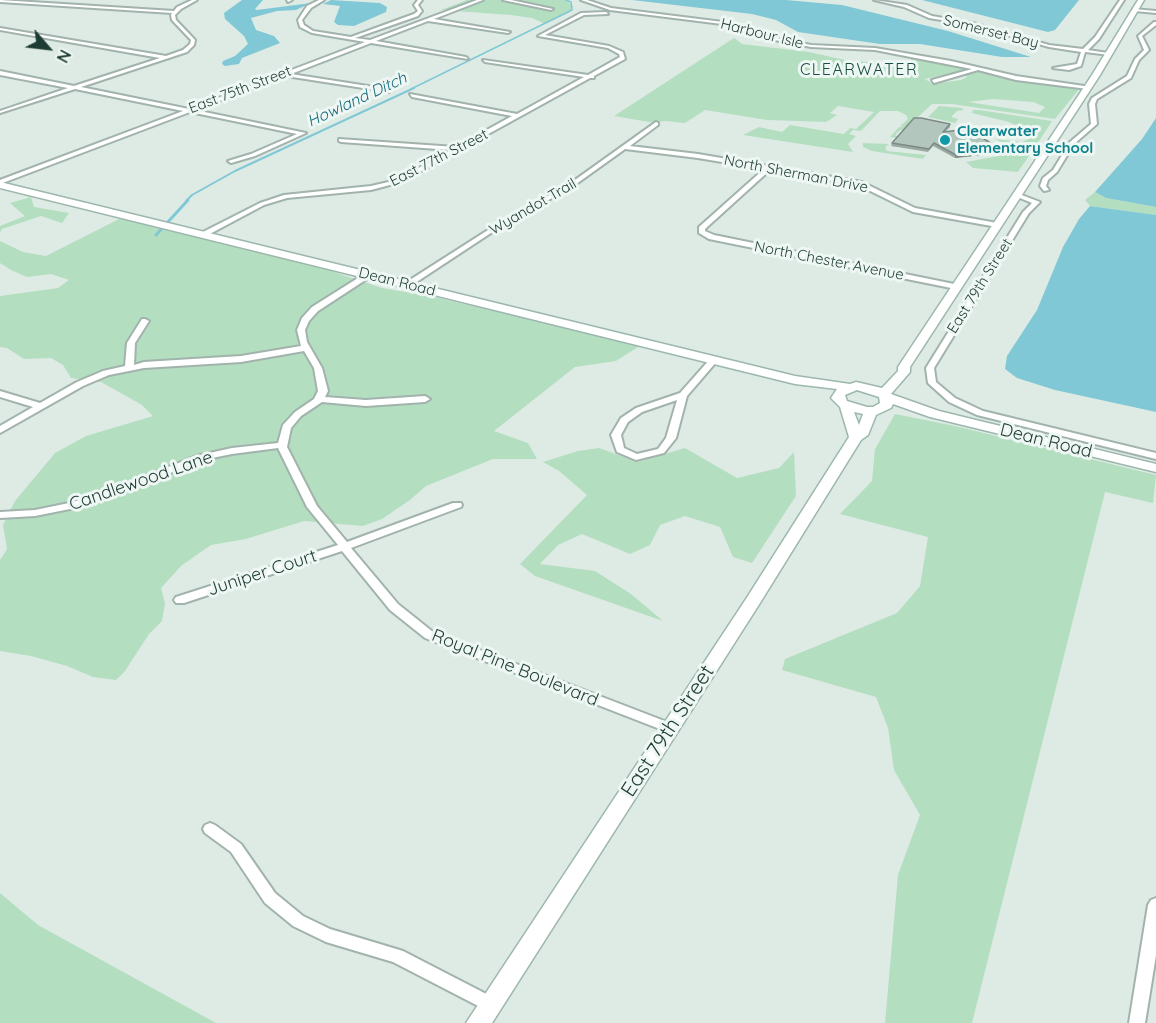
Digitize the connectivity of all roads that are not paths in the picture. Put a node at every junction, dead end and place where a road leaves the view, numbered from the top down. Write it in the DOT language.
graph roads {
  1 [pos="195,0"];
  2 [pos="322,0"];
  3 [pos="420,0"];
  4 [pos="481,0"];
  5 [pos="505,0"];
  6 [pos="583,0"];
  7 [pos="876,0"];
  8 [pos="1122,0"];
  9 [pos="1141,0"];
  10 [pos="0,1"];
  11 [pos="551,9"];
  12 [pos="1135,10"];
  13 [pos="175,12"];
  14 [pos="1156,12"];
  15 [pos="425,20"];
  16 [pos="1156,23"];
  17 [pos="713,27"];
  18 [pos="0,29"];
  19 [pos="508,32"];
  20 [pos="347,39"];
  21 [pos="367,42"];
  22 [pos="1084,51"];
  23 [pos="1108,54"];
  24 [pos="168,57"];
  25 [pos="466,58"];
  26 [pos="485,61"];
  27 [pos="1056,68"];
  28 [pos="977,69"];
  29 [pos="0,73"];
  30 [pos="285,74"];
  31 [pos="592,77"];
  32 [pos="934,81"];
  33 [pos="1088,87"];
  34 [pos="75,88"];
  35 [pos="387,91"];
  36 [pos="412,95"];
  37 [pos="188,110"];
  38 [pos="2,112"];
  39 [pos="519,116"];
  40 [pos="656,124"];
  41 [pos="341,140"];
  42 [pos="625,147"];
  43 [pos="458,149"];
  44 [pos="231,161"];
  45 [pos="769,168"];
  46 [pos="0,184"];
  47 [pos="1046,190"];
  48 [pos="1017,195"];
  49 [pos="997,225"];
  50 [pos="202,234"];
  51 [pos="369,275"];
  52 [pos="406,285"];
  53 [pos="956,287"];
  54 [pos="145,321"];
  55 [pos="306,348"];
  56 [pos="714,360"];
  57 [pos="904,367"];
  58 [pos="129,368"];
  59 [pos="795,380"];
  60 [pos="864,386"];
  61 [pos="848,387"];
  62 [pos="940,392"];
  63 [pos="0,394"];
  64 [pos="683,395"];
  65 [pos="319,399"];
  66 [pos="425,399"];
  67 [pos="842,402"];
  68 [pos="880,403"];
  69 [pos="40,406"];
  70 [pos="0,430"];
  71 [pos="856,437"];
  72 [pos="282,445"];
  73 [pos="1156,456"];
  74 [pos="1156,468"];
  75 [pos="457,505"];
  76 [pos="0,515"];
  77 [pos="344,547"];
  78 [pos="180,600"];
  79 [pos="670,728"];
  80 [pos="210,829"];
  81 [pos="1156,905"];
  82 [pos="490,1004"];
  83 [pos="478,1023"];
  84 [pos="1137,1023"];
  1 -- 13 [label="street"];
  2 -- 20 [label="street"];
  3 -- 20 [label="street"];
  4 -- 15 [label="street, East 75th Street"];
  5 -- 11 [label="street"];
  6 -- 28 [label="street, Harbour Isle"];
  7 -- 22 [label="street, Somerset Bay"];
  8 -- 22 [label="street"];
  9 -- 12 [label="street, East 79th Street"];
  10 -- 13 [label="street"];
  12 -- 14 [label="street"];
  12 -- 23 [label="street, East 79th Street"];
  13 -- 24 [label="street"];
  15 -- 19 [label="street"];
  15 -- 21 [label="street, East 75th Street"];
  16 -- 47 [label="street"];
  17 -- 31 [label="street, East 77th Street"];
  18 -- 24 [label="street"];
  20 -- 21 [label="street"];
  21 -- 25 [label="street"];
  21 -- 30 [label="street, East 75th Street"];
  22 -- 23 [label="street, Somerset Bay"];
  22 -- 27 [label="street"];
  23 -- 33 [label="street, East 79th Street"];
  24 -- 34 [label="street"];
  26 -- 31 [label="street"];
  28 -- 32 [label="street, Harbour Isle"];
  28 -- 33 [label="street, Harbour Isle"];
  29 -- 34 [label="street"];
  30 -- 35 [label="street"];
  30 -- 37 [label="street, East 75th Street"];
  31 -- 39 [label="street, East 77th Street"];
  33 -- 48 [label="street, East 79th Street"];
  34 -- 37 [label="street"];
  34 -- 38 [label="street"];
  36 -- 39 [label="street"];
  37 -- 44 [label="street"];
  37 -- 46 [label="street, East 75th Street"];
  39 -- 43 [label="street, East 77th Street"];
  40 -- 42 [label="street, Wyandot Trail"];
  41 -- 43 [label="street"];
  42 -- 45 [label="street, North Sherman Drive"];
  42 -- 52 [label="street, Wyandot Trail"];
  43 -- 50 [label="street, East 77th Street"];
  45 -- 49 [label="street, North Sherman Drive"];
  45 -- 53 [label="street, North Chester Avenue"];
  46 -- 50 [label="street, Dean Road"];
  48 -- 49 [label="street, East 79th Street"];
  48 -- 62 [label="street, East 79th Street"];
  49 -- 53 [label="street, East 79th Street"];
  50 -- 51 [label="street, Dean Road"];
  51 -- 52 [label="street, Dean Road"];
  51 -- 55 [label="street"];
  52 -- 56 [label="street, Dean Road"];
  53 -- 57 [label="street, East 79th Street"];
  54 -- 58 [label="street"];
  55 -- 58 [label="street"];
  55 -- 65 [label="street"];
  56 -- 59 [label="street, Dean Road"];
  56 -- 64 [label="street"];
  57 -- 60 [label="street"];
  57 -- 68 [label="street, East 79th Street"];
  58 -- 69 [label="street"];
  59 -- 61 [label="street, Dean Road"];
  59 -- 67 [label="street, Dean Road"];
  60 -- 61 [label="street, Dean Road"];
  60 -- 68 [label="street"];
  61 -- 67 [label="street"];
  62 -- 73 [label="street, Dean Road"];
  63 -- 69 [label="street"];
  64 -- 64 [label="street"];
  65 -- 66 [label="street"];
  65 -- 72 [label="street"];
  67 -- 68 [label="street, Dean Road"];
  67 -- 71 [label="street"];
  68 -- 71 [label="street, East 79th Street"];
  68 -- 74 [label="street, Dean Road"];
  69 -- 70 [label="street"];
  71 -- 79 [label="street, East 79th Street"];
  72 -- 76 [label="street, Candlewood Lane"];
  72 -- 77 [label="street, Royal Pine Boulevard"];
  75 -- 77 [label="street, Juniper Court"];
  77 -- 78 [label="street, Juniper Court"];
  77 -- 79 [label="street, Royal Pine Boulevard"];
  79 -- 82 [label="street, East 79th Street"];
  80 -- 82 [label="street"];
  81 -- 84 [label="street"];
  82 -- 83 [label="street, East 79th Street"];
}
